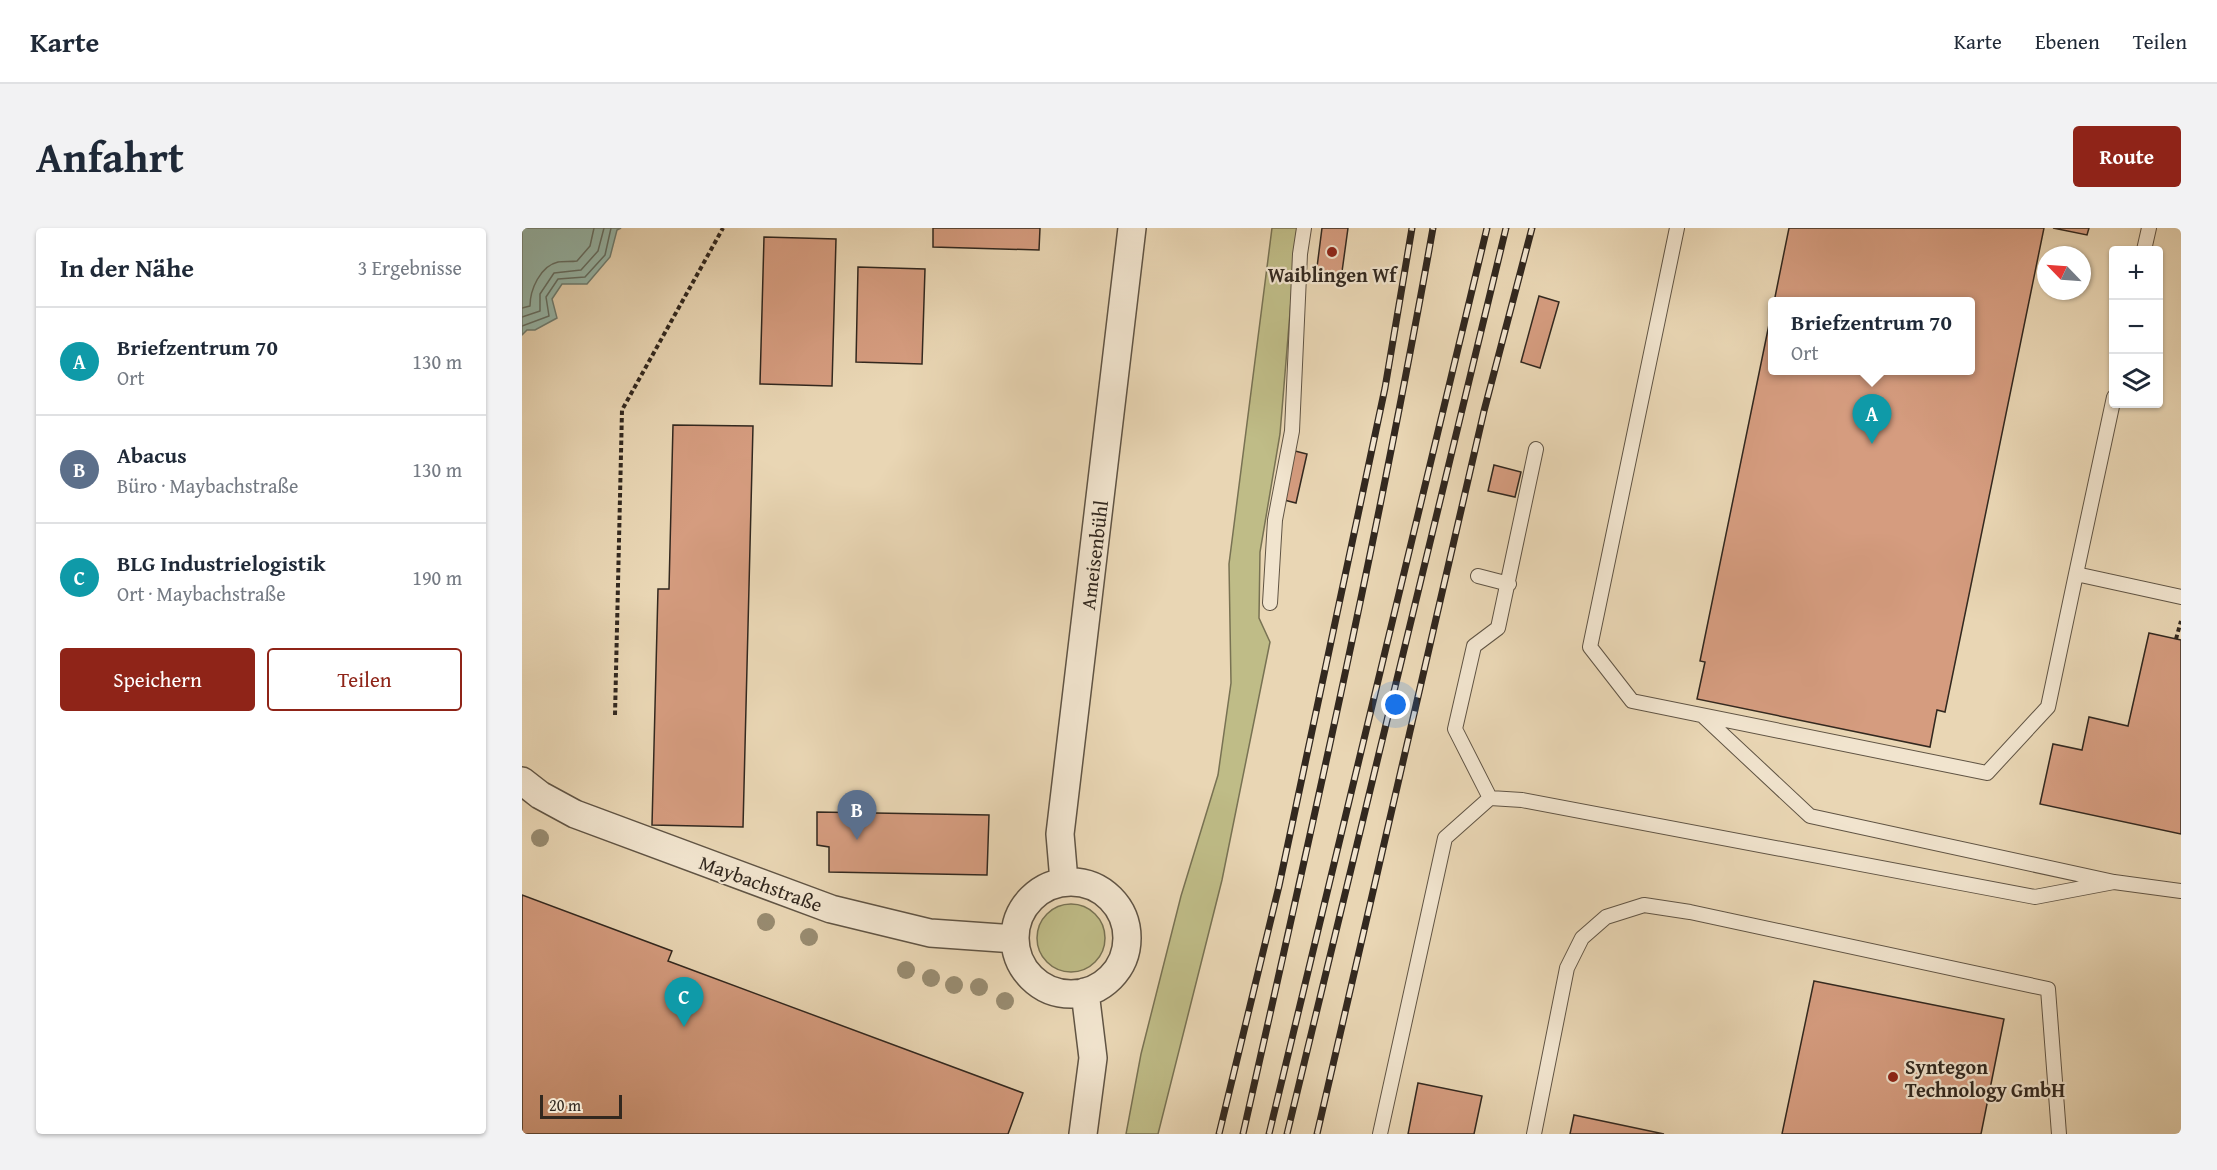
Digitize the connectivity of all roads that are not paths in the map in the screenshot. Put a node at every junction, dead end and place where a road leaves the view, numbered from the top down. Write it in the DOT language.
graph roads {
  1 [pos="1132,228"];
  2 [pos="1304,228"];
  3 [pos="1677,228"];
  4 [pos="2149,228"];
  5 [pos="2145,246"];
  6 [pos="2112,408"];
  7 [pos="1536,449"];
  8 [pos="2076,574"];
  9 [pos="1478,576"];
  10 [pos="1509,584"];
  11 [pos="2181,597"];
  12 [pos="1270,603"];
  13 [pos="1701,715"];
  14 [pos="522,781"];
  15 [pos="1490,798"];
  16 [pos="1064,881"];
  17 [pos="2114,882"];
  18 [pos="2181,891"];
  19 [pos="1015,939"];
  20 [pos="1085,992"];
  21 [pos="1083,1134"];
  22 [pos="1380,1134"];
  23 [pos="1534,1134"];
  24 [pos="2059,1134"];
  1 -- 16 [label="street, Ameisenbühl"];
  2 -- 12 [label="lane"];
  3 -- 13 [label="lane"];
  4 -- 5 [label="lane"];
  6 -- 8 [label="lane"];
  7 -- 10 [label="lane"];
  8 -- 11 [label="lane"];
  8 -- 13 [label="lane"];
  9 -- 10 [label="lane"];
  10 -- 15 [label="lane"];
  13 -- 17 [label="lane"];
  14 -- 19 [label="street, Maybachstraße"];
  15 -- 17 [label="lane"];
  15 -- 22 [label="lane"];
  16 -- 19 [label="street"];
  16 -- 20 [label="street"];
  17 -- 18 [label="lane"];
  19 -- 20 [label="street"];
  20 -- 21 [label="street"];
  23 -- 24 [label="lane"];
}
